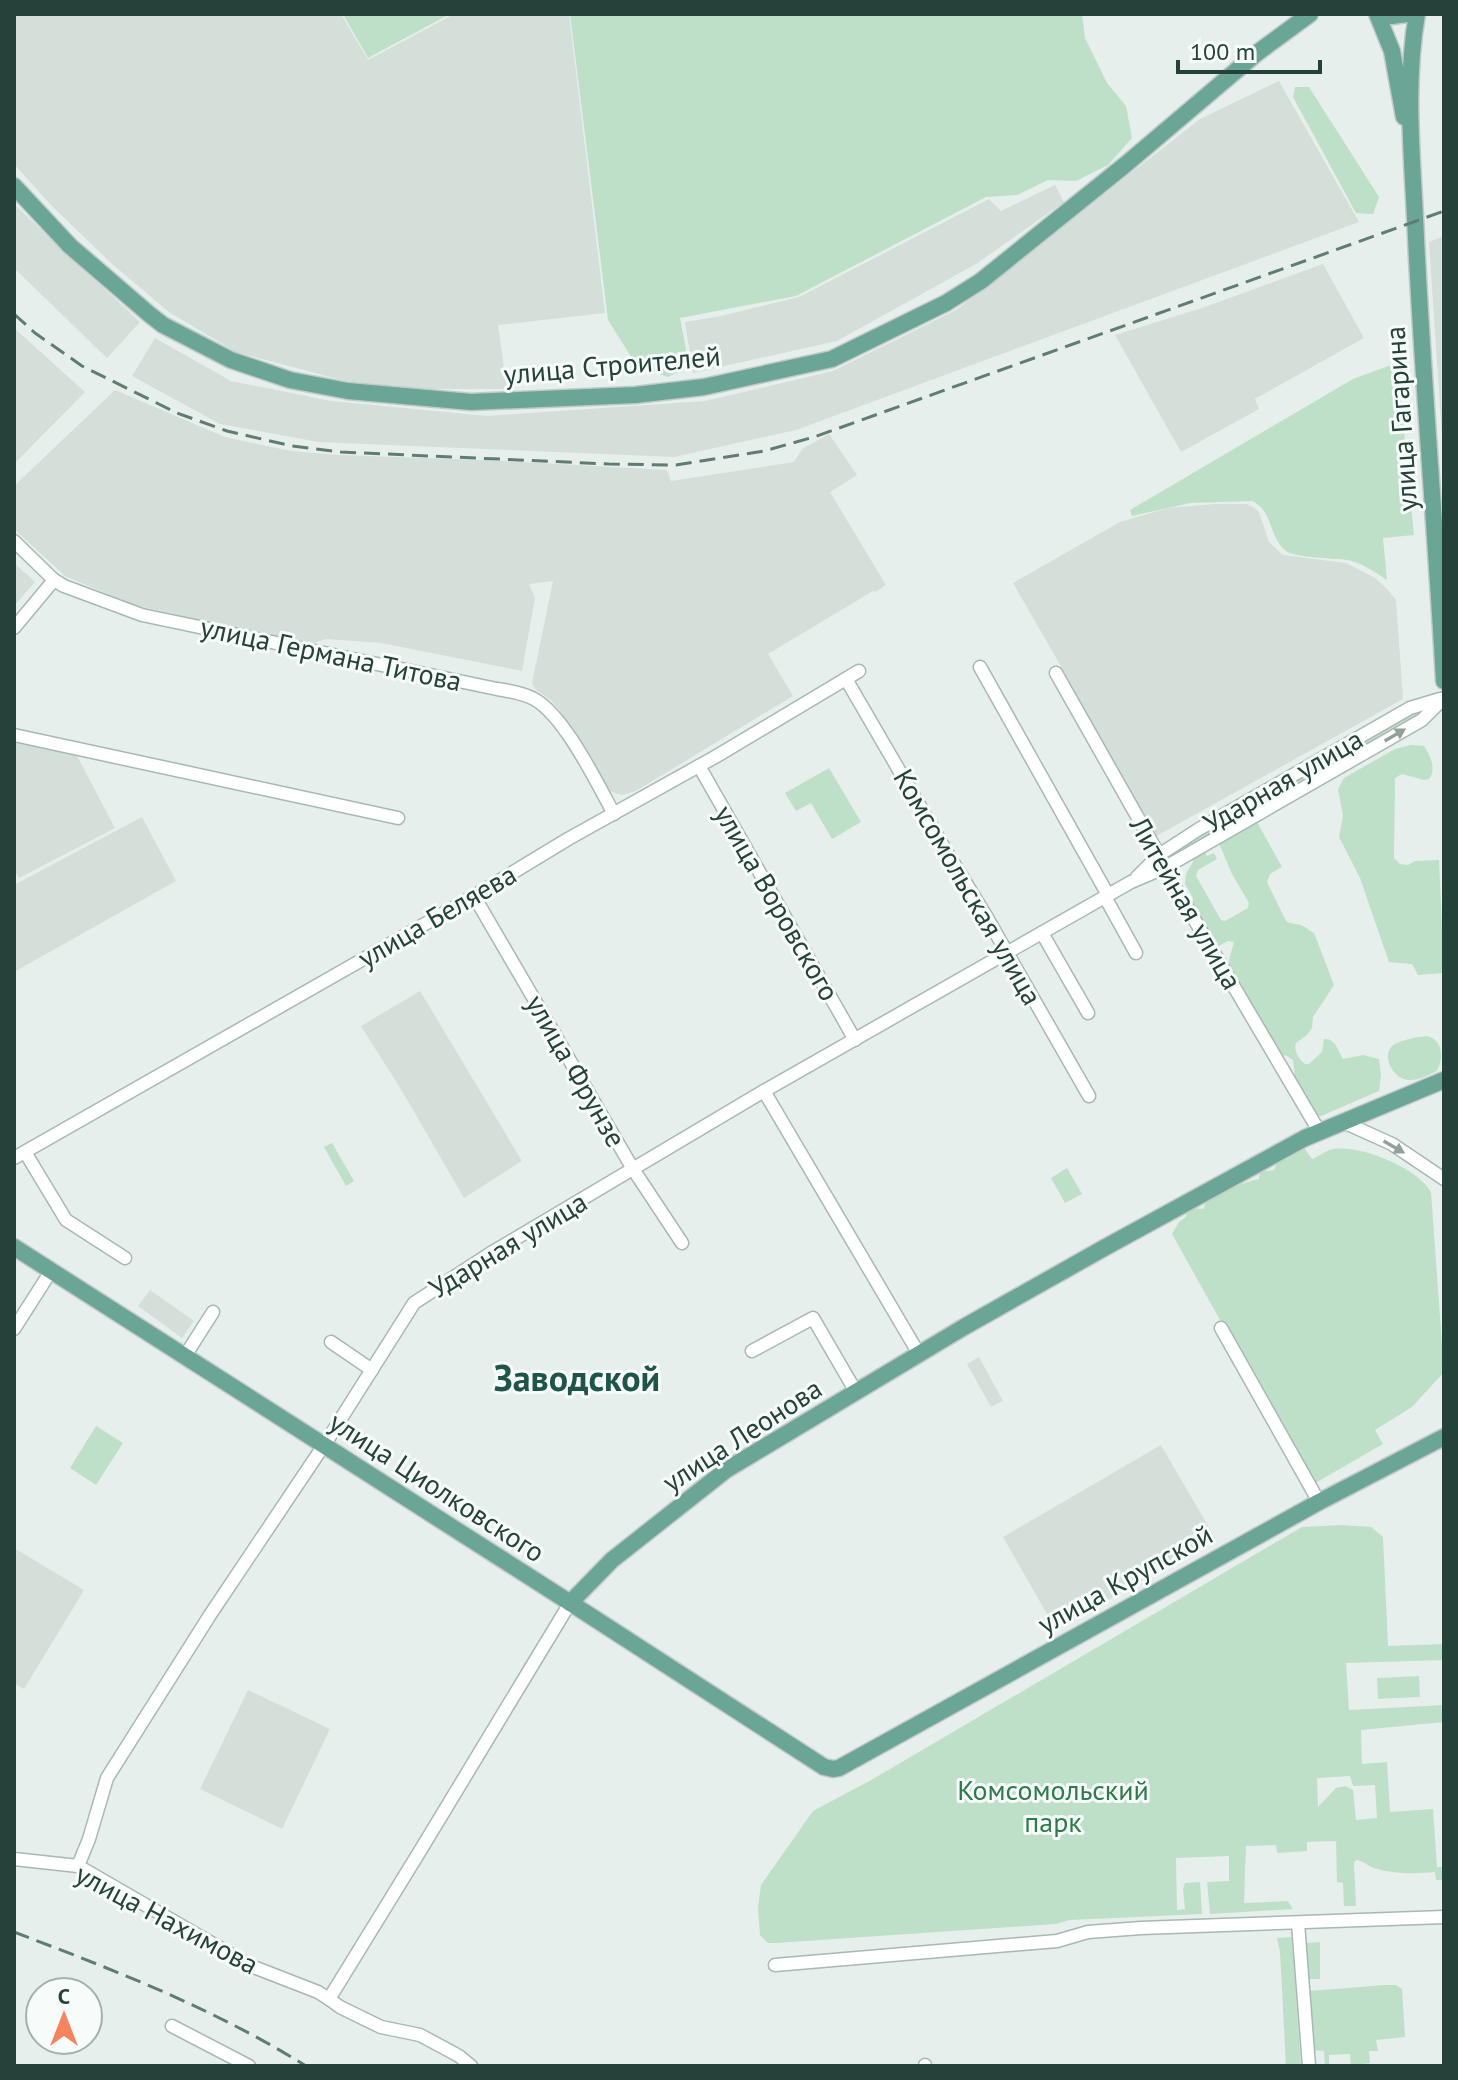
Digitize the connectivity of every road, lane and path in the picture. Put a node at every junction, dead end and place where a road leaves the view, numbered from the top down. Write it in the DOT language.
graph roads {
  1 [pos="1310,14"];
  2 [pos="1377,14"];
  3 [pos="1384,14"];
  4 [pos="1407,14"];
  5 [pos="1417,14"];
  6 [pos="1411,154"];
  7 [pos="14,186"];
  8 [pos="14,541"];
  9 [pos="54,580"];
  10 [pos="14,628"];
  11 [pos="980,667"];
  12 [pos="859,671"];
  13 [pos="1056,673"];
  14 [pos="846,679"];
  15 [pos="1444,681"];
  16 [pos="1444,698"];
  17 [pos="14,735"];
  18 [pos="699,766"];
  19 [pos="614,814"];
  20 [pos="398,818"];
  21 [pos="1161,862"];
  22 [pos="474,896"];
  23 [pos="1106,896"];
  24 [pos="1042,933"];
  25 [pos="1008,953"];
  26 [pos="1136,953"];
  27 [pos="1088,1013"];
  28 [pos="855,1040"];
  29 [pos="1444,1080"];
  30 [pos="764,1091"];
  31 [pos="1089,1096"];
  32 [pos="1331,1126"];
  33 [pos="19,1155"];
  34 [pos="633,1169"];
  35 [pos="1444,1179"];
  36 [pos="682,1243"];
  37 [pos="14,1247"];
  38 [pos="125,1258"];
  39 [pos="51,1271"];
  40 [pos="213,1312"];
  41 [pos="1221,1328"];
  42 [pos="14,1329"];
  43 [pos="331,1342"];
  44 [pos="752,1351"];
  45 [pos="919,1354"];
  46 [pos="185,1356"];
  47 [pos="372,1370"];
  48 [pos="856,1392"];
  49 [pos="1444,1437"];
  50 [pos="323,1445"];
  51 [pos="1319,1502"];
  52 [pos="570,1603"];
  53 [pos="833,1769"];
  54 [pos="14,1859"];
  55 [pos="78,1866"];
  56 [pos="1444,1917"];
  57 [pos="1298,1923"];
  58 [pos="775,1965"];
  59 [pos="323,1996"];
  60 [pos="172,2026"];
  61 [pos="249,2066"];
  62 [pos="471,2066"];
  63 [pos="1309,2066"];
  1 -- 7 [label="main road, улица Строителей"];
  2 -- 6 [label="main road"];
  3 -- 4 [label="main road"];
  5 -- 6 [label="main road"];
  6 -- 15 [label="main road, улица Гагарина"];
  8 -- 9 [label="street"];
  9 -- 10 [label="street"];
  9 -- 19 [label="street, улица Германа Титова"];
  11 -- 23 [label="street"];
  12 -- 14 [label="street, улица Беляева"];
  13 -- 21 [label="street, Литейная улица"];
  14 -- 18 [label="street, улица Беляева"];
  14 -- 25 [label="street, Комсомольская улица"];
  16 -- 21 [label="street, Ударная улица"];
  17 -- 20 [label="street"];
  18 -- 19 [label="street, улица Беляева"];
  18 -- 28 [label="street, улица Воровского"];
  19 -- 22 [label="street, улица Беляева"];
  21 -- 23 [label="street, Ударная улица"];
  21 -- 32 [label="street, Литейная улица"];
  22 -- 33 [label="street, улица Беляева"];
  22 -- 34 [label="street, улица Фрунзе"];
  23 -- 24 [label="street, Ударная улица"];
  23 -- 26 [label="street"];
  24 -- 25 [label="street, Ударная улица"];
  24 -- 27 [label="street"];
  25 -- 28 [label="street, Ударная улица"];
  25 -- 31 [label="street, Комсомольская улица"];
  28 -- 30 [label="street, Ударная улица"];
  29 -- 32 [label="main road, улица Леонова"];
  30 -- 34 [label="street, Ударная улица"];
  30 -- 45 [label="street"];
  32 -- 35 [label="street, one-way"];
  32 -- 45 [label="main road, улица Леонова"];
  33 -- 38 [label="street"];
  34 -- 36 [label="street, улица Фрунзе"];
  34 -- 47 [label="street, Ударная улица"];
  37 -- 39 [label="main road, улица Циолковского"];
  39 -- 42 [label="street"];
  39 -- 46 [label="main road, улица Циолковского"];
  40 -- 46 [label="street"];
  41 -- 51 [label="street"];
  43 -- 47 [label="street"];
  44 -- 48 [label="street"];
  45 -- 48 [label="main road, улица Леонова"];
  46 -- 50 [label="main road, улица Циолковского"];
  47 -- 50 [label="street, Ударная улица"];
  48 -- 52 [label="main road, улица Леонова"];
  49 -- 51 [label="main road, улица Крупской"];
  50 -- 52 [label="main road, улица Циолковского"];
  50 -- 55 [label="street, Ударная улица"];
  51 -- 53 [label="main road, улица Крупской"];
  52 -- 53 [label="main road, улица Циолковского"];
  52 -- 59 [label="street, улица Леонова"];
  54 -- 55 [label="street, улица Нахимова"];
  55 -- 59 [label="street, улица Нахимова"];
  56 -- 57 [label="street"];
  57 -- 58 [label="street"];
  57 -- 63 [label="street"];
  59 -- 62 [label="street, улица Нахимова"];
  60 -- 61 [label="street"];
}
